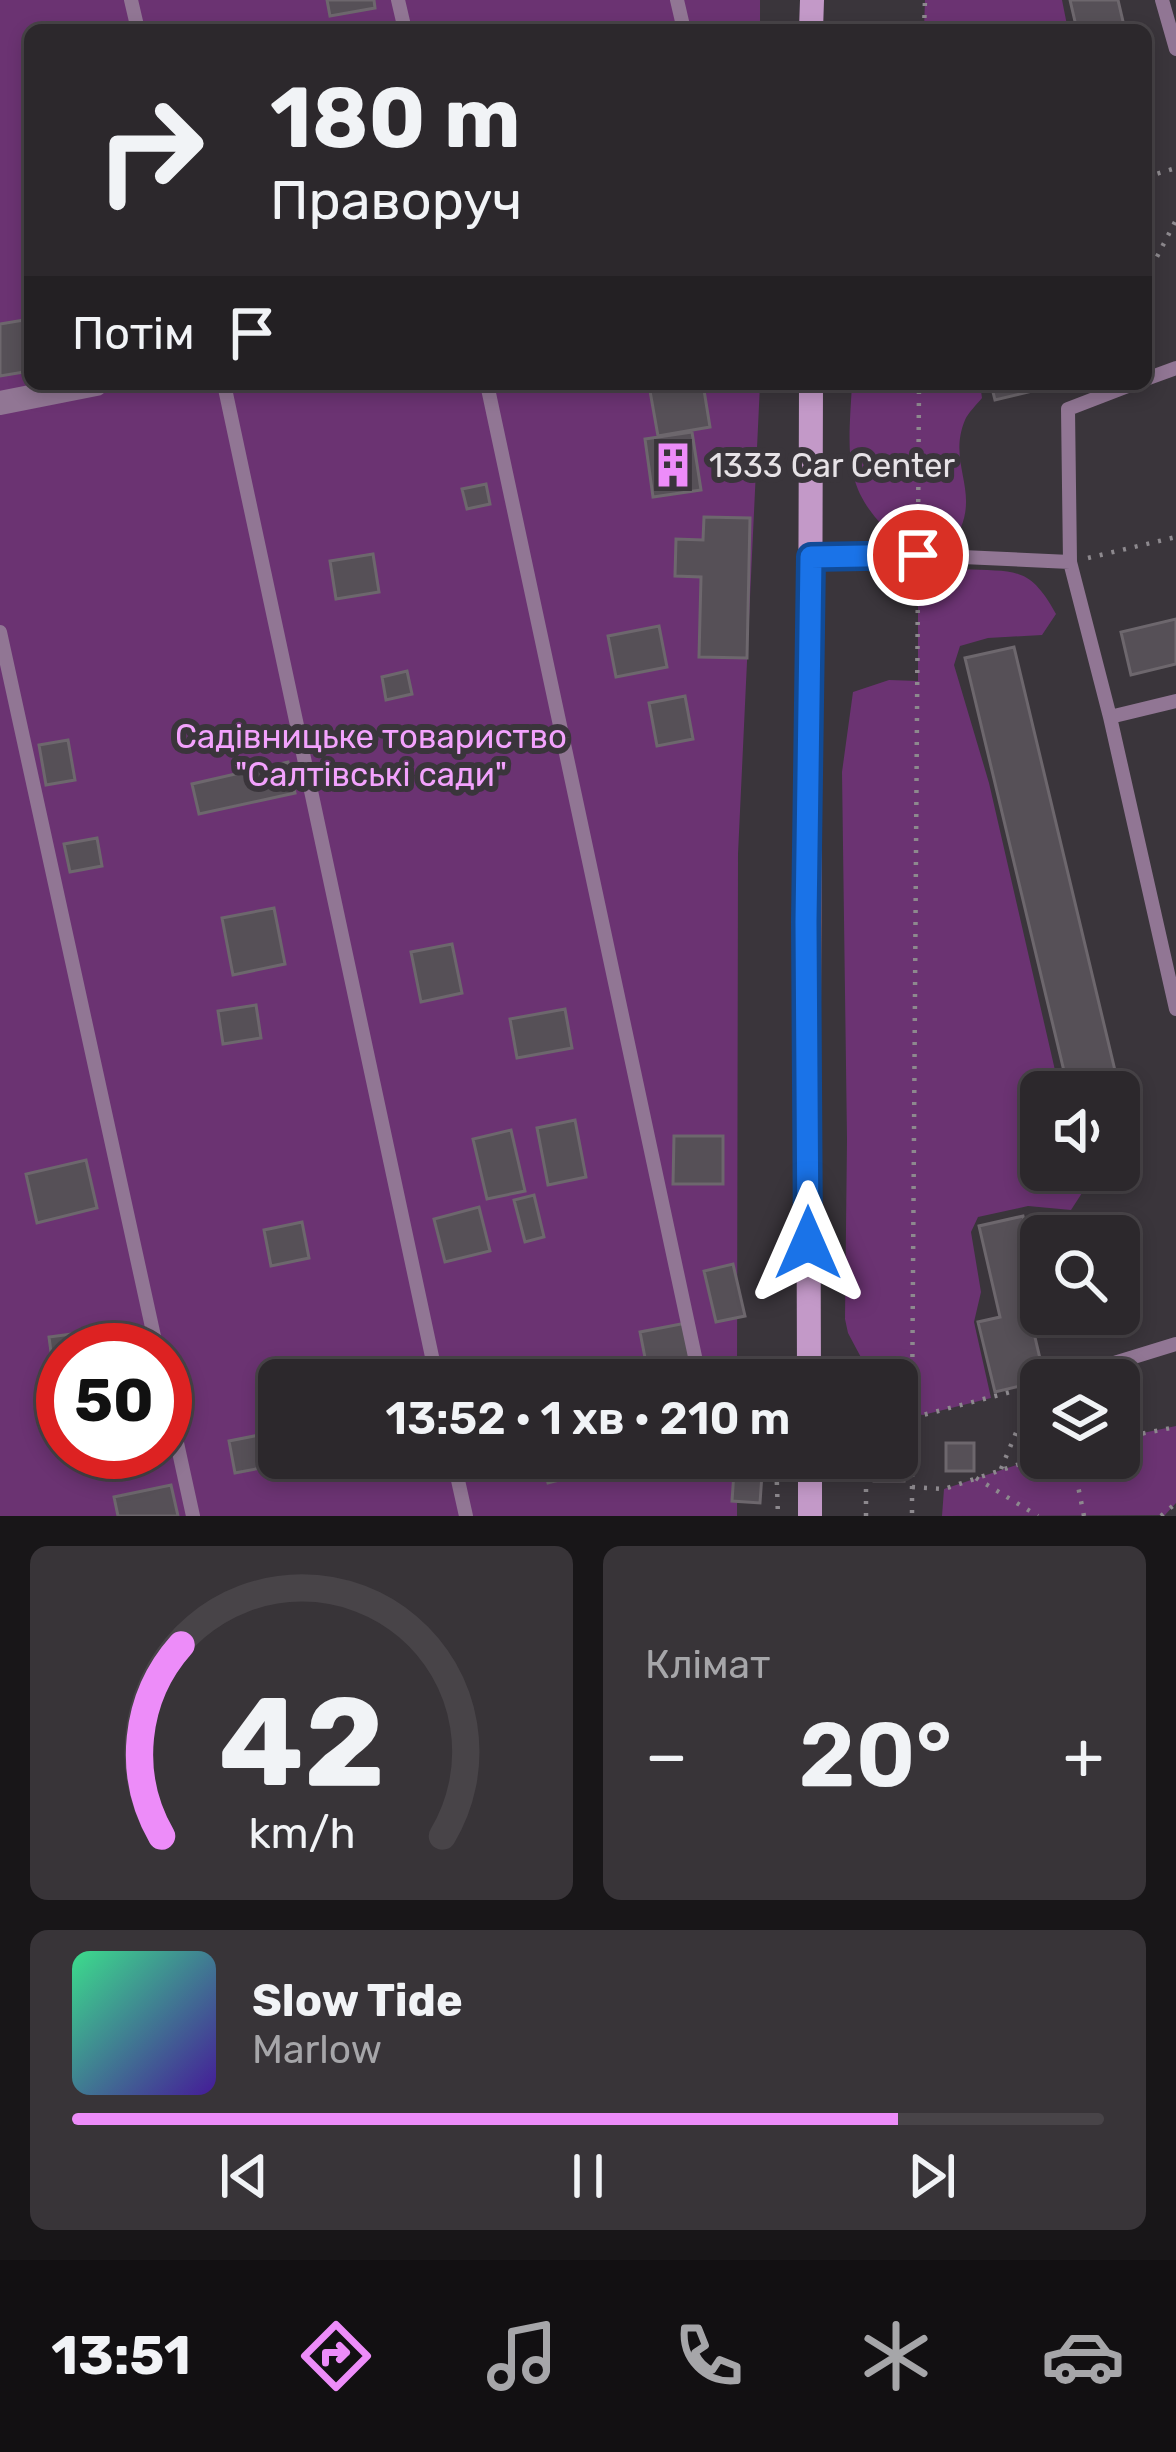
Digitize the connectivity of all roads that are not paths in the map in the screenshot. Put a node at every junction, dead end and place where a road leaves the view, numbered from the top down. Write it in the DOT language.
graph roads {
  1 [pos="1168,6"];
  2 [pos="1176,49"];
  3 [pos="66,390"];
  4 [pos="225,390"];
  5 [pos="488,390"];
  6 [pos="811,390"];
  7 [pos="1117,390"];
  8 [pos="0,403"];
  9 [pos="811,557"];
  10 [pos="1070,562"];
  11 [pos="0,632"];
  12 [pos="1176,701"];
  13 [pos="1110,717"];
  14 [pos="1176,1009"];
  15 [pos="151,1323"];
  16 [pos="1176,1344"];
  17 [pos="433,1359"];
  18 [pos="696,1359"];
  19 [pos="809,1359"];
  20 [pos="1127,1359"];
  21 [pos="185,1479"];
  22 [pos="458,1479"];
  23 [pos="810,1479"];
  24 [pos="193,1516"];
  25 [pos="466,1516"];
  26 [pos="810,1516"];
  1 -- 2 [label="lane"];
  3 -- 8 [label="street"];
  4 -- 17 [label="lane"];
  5 -- 18 [label="lane"];
  6 -- 9 [label="main road"];
  7 -- 10 [label="lane"];
  9 -- 10 [label="lane"];
  9 -- 19 [label="main road"];
  10 -- 13 [label="lane"];
  11 -- 15 [label="lane"];
  12 -- 13 [label="lane"];
  13 -- 14 [label="lane"];
  16 -- 20 [label="lane"];
  21 -- 24 [label="lane"];
  22 -- 25 [label="lane"];
  23 -- 26 [label="main road"];
}
